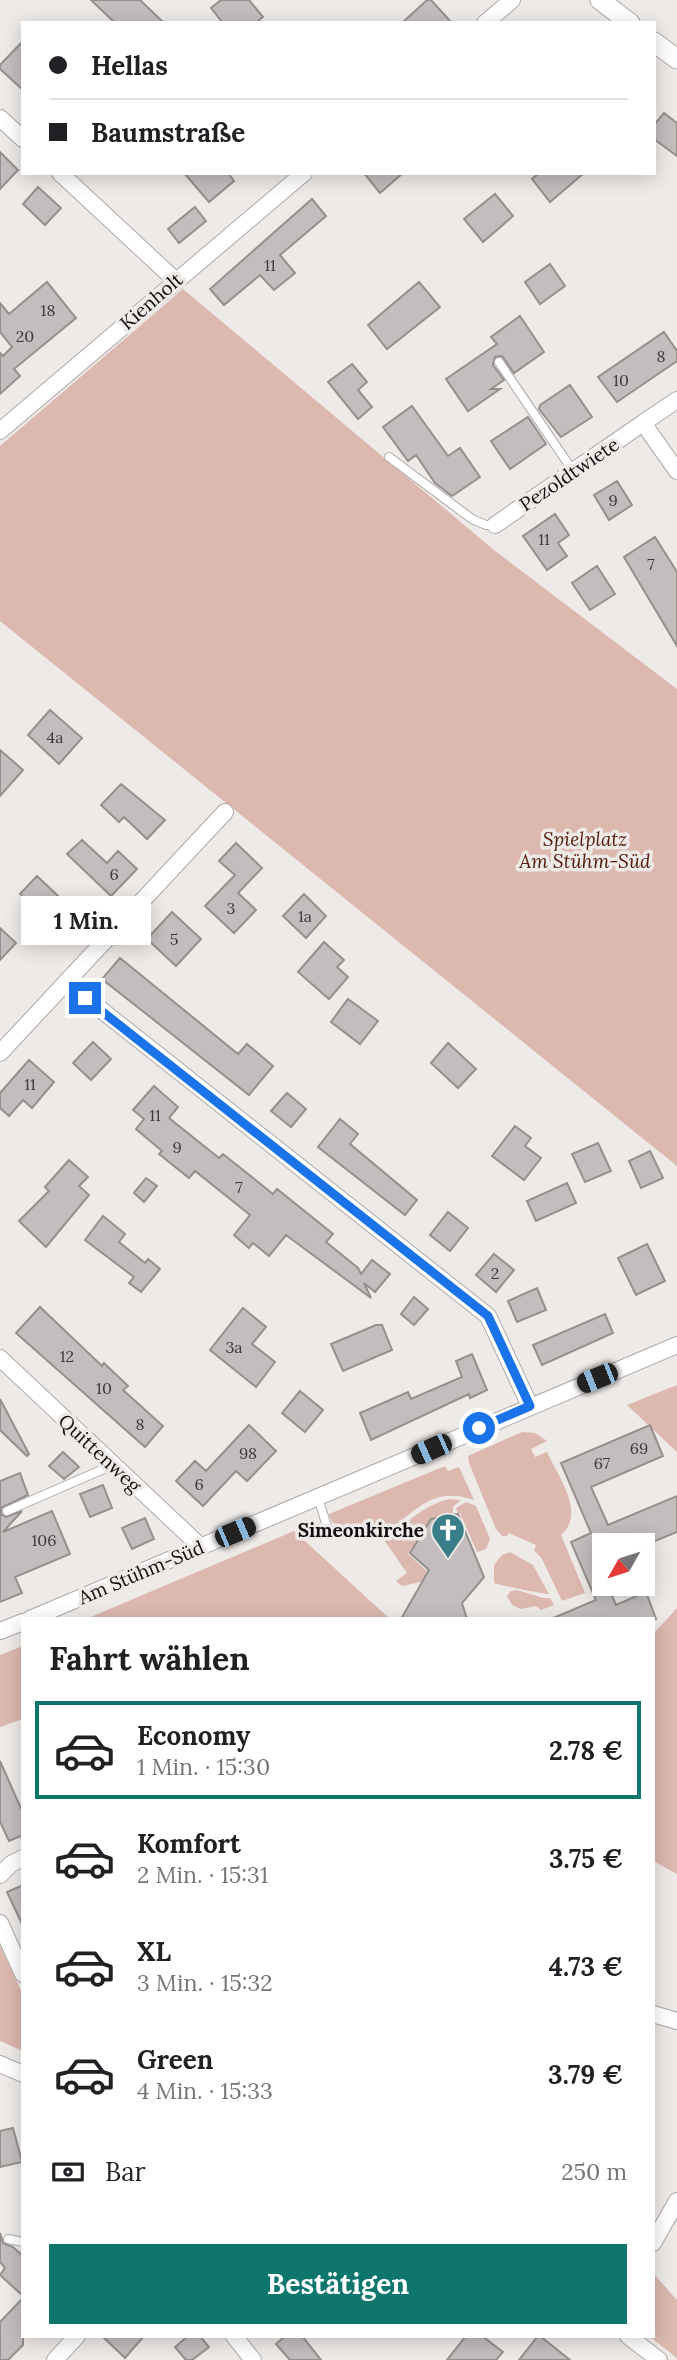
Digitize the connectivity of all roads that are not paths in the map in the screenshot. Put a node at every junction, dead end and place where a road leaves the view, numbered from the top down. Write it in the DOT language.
graph roads {
  1 [pos="512,0"];
  2 [pos="600,0"];
  3 [pos="487,21"];
  4 [pos="627,21"];
  5 [pos="656,43"];
  6 [pos="677,59"];
  7 [pos="0,118"];
  8 [pos="21,137"];
  9 [pos="62,175"];
  10 [pos="302,175"];
  11 [pos="175,280"];
  12 [pos="499,362"];
  13 [pos="677,400"];
  14 [pos="643,423"];
  15 [pos="0,431"];
  16 [pos="389,457"];
  17 [pos="573,471"];
  18 [pos="677,471"];
  19 [pos="495,525"];
  20 [pos="225,812"];
  21 [pos="66,982"];
  22 [pos="0,1053"];
  23 [pos="677,1345"];
  24 [pos="0,1358"];
  25 [pos="530,1406"];
  26 [pos="113,1465"];
  27 [pos="318,1498"];
  28 [pos="7,1511"];
  29 [pos="327,1526"];
  30 [pos="200,1546"];
  31 [pos="35,1617"];
  32 [pos="21,1623"];
  33 [pos="0,1631"];
  34 [pos="21,1859"];
  35 [pos="0,1875"];
  36 [pos="0,1923"];
  37 [pos="21,1969"];
  38 [pos="655,2015"];
  39 [pos="677,2021"];
  40 [pos="0,2064"];
  41 [pos="21,2073"];
  42 [pos="677,2201"];
  43 [pos="8,2239"];
  44 [pos="655,2240"];
  45 [pos="21,2242"];
  46 [pos="75,2338"];
  47 [pos="236,2338"];
  48 [pos="631,2338"];
  49 [pos="55,2360"];
  50 [pos="253,2360"];
  51 [pos="659,2360"];
  1 -- 3 [label="street"];
  2 -- 4 [label="street"];
  5 -- 6 [label="street"];
  7 -- 8 [label="street"];
  9 -- 11 [label="street"];
  10 -- 11 [label="street, Kienholt"];
  11 -- 15 [label="street, Kienholt"];
  12 -- 17 [label="lane"];
  13 -- 14 [label="street, Pezoldtwiete"];
  14 -- 17 [label="street, Pezoldtwiete"];
  14 -- 18 [label="street"];
  16 -- 19 [label="lane"];
  17 -- 19 [label="street, Pezoldtwiete"];
  20 -- 21 [label="street"];
  21 -- 22 [label="street"];
  21 -- 25 [label="street"];
  23 -- 25 [label="street, Am Stühm-Süd"];
  24 -- 26 [label="street, Quittenweg"];
  25 -- 27 [label="street, Am Stühm-Süd"];
  26 -- 28 [label="lane"];
  26 -- 30 [label="street, Quittenweg"];
  27 -- 29 [label="lane"];
  27 -- 30 [label="street, Am Stühm-Süd"];
  30 -- 31 [label="street, Am Stühm-Süd"];
  32 -- 33 [label="street"];
  34 -- 35 [label="street"];
  36 -- 37 [label="street"];
  38 -- 39 [label="street"];
  40 -- 41 [label="street"];
  42 -- 44 [label="street"];
  43 -- 45 [label="lane"];
  46 -- 49 [label="street"];
  47 -- 50 [label="street"];
  48 -- 51 [label="street"];
}
